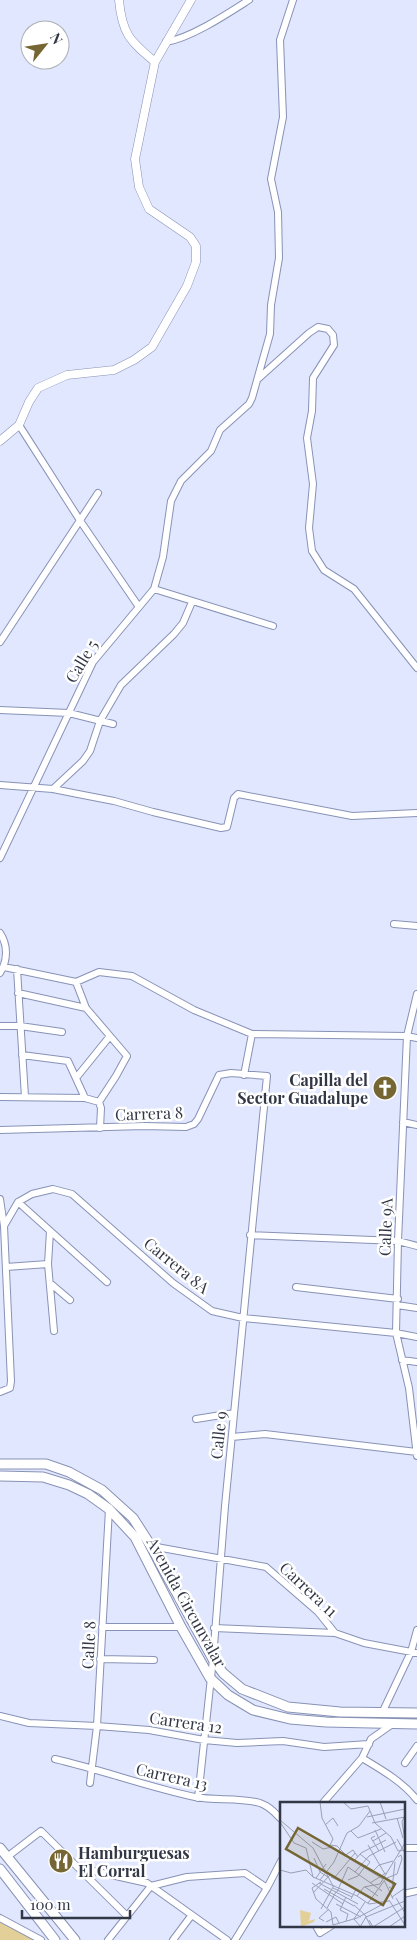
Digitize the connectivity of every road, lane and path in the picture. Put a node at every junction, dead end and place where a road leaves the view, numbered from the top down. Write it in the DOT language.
graph roads {
  1 [pos="119,0"];
  2 [pos="191,0"];
  3 [pos="249,0"];
  4 [pos="293,0"];
  5 [pos="166,42"];
  6 [pos="155,62"];
  7 [pos="258,379"];
  8 [pos="19,426"];
  9 [pos="0,441"];
  10 [pos="98,493"];
  11 [pos="81,522"];
  12 [pos="154,589"];
  13 [pos="192,602"];
  14 [pos="139,607"];
  15 [pos="273,626"];
  16 [pos="0,642"];
  17 [pos="417,668"];
  18 [pos="0,710"];
  19 [pos="69,713"];
  20 [pos="100,721"];
  21 [pos="113,724"];
  22 [pos="0,785"];
  23 [pos="33,787"];
  24 [pos="54,789"];
  25 [pos="417,813"];
  26 [pos="0,858"];
  27 [pos="394,924"];
  28 [pos="417,926"];
  29 [pos="0,933"];
  30 [pos="17,969"];
  31 [pos="2,970"];
  32 [pos="76,982"];
  33 [pos="18,994"];
  34 [pos="417,996"];
  35 [pos="86,1008"];
  36 [pos="0,1026"];
  37 [pos="20,1026"];
  38 [pos="62,1032"];
  39 [pos="252,1034"];
  40 [pos="110,1036"];
  41 [pos="407,1036"];
  42 [pos="417,1038"];
  43 [pos="22,1055"];
  44 [pos="244,1075"];
  45 [pos="267,1076"];
  46 [pos="76,1078"];
  47 [pos="0,1097"];
  48 [pos="25,1097"];
  49 [pos="85,1098"];
  50 [pos="99,1102"];
  51 [pos="403,1122"];
  52 [pos="417,1125"];
  53 [pos="100,1128"];
  54 [pos="0,1130"];
  55 [pos="0,1199"];
  56 [pos="18,1202"];
  57 [pos="4,1226"];
  58 [pos="50,1232"];
  59 [pos="250,1235"];
  60 [pos="398,1241"];
  61 [pos="417,1246"];
  62 [pos="4,1263"];
  63 [pos="48,1264"];
  64 [pos="107,1282"];
  65 [pos="50,1283"];
  66 [pos="296,1287"];
  67 [pos="70,1300"];
  68 [pos="397,1302"];
  69 [pos="417,1308"];
  70 [pos="243,1318"];
  71 [pos="54,1331"];
  72 [pos="396,1332"];
  73 [pos="417,1337"];
  74 [pos="402,1360"];
  75 [pos="417,1362"];
  76 [pos="0,1392"];
  77 [pos="234,1414"];
  78 [pos="196,1419"];
  79 [pos="232,1437"];
  80 [pos="417,1452"];
  81 [pos="417,1456"];
  82 [pos="0,1464"];
  83 [pos="0,1477"];
  84 [pos="109,1509"];
  85 [pos="151,1546"];
  86 [pos="220,1558"];
  87 [pos="102,1627"];
  88 [pos="181,1627"];
  89 [pos="214,1628"];
  90 [pos="417,1630"];
  91 [pos="335,1633"];
  92 [pos="414,1653"];
  93 [pos="100,1659"];
  94 [pos="213,1659"];
  95 [pos="154,1660"];
  96 [pos="210,1678"];
  97 [pos="382,1713"];
  98 [pos="417,1713"];
  99 [pos="0,1716"];
  100 [pos="417,1724"];
  101 [pos="391,1725"];
  102 [pos="98,1726"];
  103 [pos="204,1740"];
  104 [pos="368,1744"];
  105 [pos="417,1746"];
  106 [pos="362,1758"];
  107 [pos="55,1759"];
  108 [pos="405,1762"];
  109 [pos="93,1768"];
  110 [pos="90,1783"];
  111 [pos="417,1787"];
  112 [pos="411,1793"];
  113 [pos="198,1798"];
  114 [pos="417,1800"];
  115 [pos="324,1802"];
  116 [pos="280,1818"];
  117 [pos="0,1848"];
  118 [pos="404,1848"];
  119 [pos="417,1848"];
  120 [pos="7,1857"];
  121 [pos="280,1864"];
  122 [pos="80,1868"];
  123 [pos="0,1869"];
  124 [pos="151,1886"];
  125 [pos="267,1888"];
  126 [pos="417,1891"];
  127 [pos="404,1894"];
  128 [pos="127,1916"];
  129 [pos="191,1916"];
  130 [pos="0,1918"];
  131 [pos="317,1928"];
  132 [pos="328,1928"];
  133 [pos="71,1939"];
  134 [pos="41,1940"];
  135 [pos="55,1940"];
  136 [pos="108,1940"];
  137 [pos="173,1940"];
  138 [pos="227,1940"];
  139 [pos="235,1940"];
  1 -- 6 [label="street"];
  2 -- 5 [label="street"];
  3 -- 5 [label="street"];
  4 -- 7 [label="street"];
  5 -- 6 [label="street"];
  6 -- 8 [label="street"];
  7 -- 12 [label="street, Calle 5"];
  7 -- 17 [label="street"];
  8 -- 9 [label="street"];
  8 -- 11 [label="street"];
  10 -- 11 [label="street"];
  11 -- 14 [label="street"];
  11 -- 16 [label="street"];
  12 -- 13 [label="street"];
  12 -- 14 [label="street, Calle 5"];
  13 -- 15 [label="street"];
  13 -- 20 [label="street"];
  14 -- 19 [label="street, Calle 5"];
  18 -- 19 [label="street"];
  19 -- 20 [label="street"];
  19 -- 23 [label="street, Calle 5"];
  20 -- 21 [label="street"];
  20 -- 24 [label="street"];
  22 -- 23 [label="street"];
  23 -- 24 [label="street"];
  23 -- 26 [label="street, Calle 5"];
  24 -- 25 [label="street"];
  27 -- 28 [label="street"];
  29 -- 31 [label="street"];
  30 -- 31 [label="street"];
  30 -- 32 [label="street"];
  30 -- 33 [label="street"];
  32 -- 35 [label="street"];
  32 -- 39 [label="street"];
  33 -- 35 [label="street"];
  33 -- 37 [label="street"];
  34 -- 41 [label="street, Calle 9A"];
  35 -- 40 [label="street"];
  36 -- 37 [label="street"];
  37 -- 38 [label="street"];
  37 -- 43 [label="street"];
  39 -- 41 [label="street"];
  39 -- 44 [label="street"];
  40 -- 46 [label="street"];
  40 -- 50 [label="street"];
  41 -- 42 [label="street"];
  41 -- 51 [label="street, Calle 9A"];
  43 -- 46 [label="street"];
  43 -- 48 [label="street"];
  44 -- 45 [label="street, Carrera 8"];
  44 -- 53 [label="street, Carrera 8"];
  45 -- 59 [label="street, Calle 9"];
  46 -- 49 [label="street"];
  47 -- 48 [label="street"];
  48 -- 49 [label="street"];
  49 -- 50 [label="street"];
  50 -- 53 [label="street"];
  51 -- 52 [label="street"];
  51 -- 60 [label="street, Calle 9A"];
  53 -- 54 [label="street, Carrera 8"];
  55 -- 57 [label="street"];
  56 -- 57 [label="street"];
  56 -- 58 [label="street"];
  56 -- 70 [label="street, Carrera 8A"];
  57 -- 62 [label="street"];
  58 -- 63 [label="street"];
  58 -- 64 [label="street"];
  59 -- 60 [label="street"];
  59 -- 70 [label="street, Calle 9"];
  60 -- 61 [label="street"];
  60 -- 68 [label="street, Calle 9A"];
  62 -- 63 [label="street"];
  62 -- 76 [label="street"];
  63 -- 65 [label="street"];
  65 -- 67 [label="street"];
  65 -- 71 [label="street"];
  66 -- 68 [label="street"];
  68 -- 69 [label="street"];
  68 -- 72 [label="street, Calle 9A"];
  70 -- 72 [label="street, Carrera 8A"];
  70 -- 77 [label="street, Calle 9"];
  72 -- 73 [label="street, Carrera 8A"];
  72 -- 74 [label="street, Calle 9A"];
  74 -- 75 [label="street"];
  74 -- 80 [label="street, Calle 9A"];
  77 -- 78 [label="street"];
  77 -- 79 [label="street, Calle 9"];
  79 -- 80 [label="street"];
  79 -- 86 [label="street, Calle 9"];
  80 -- 81 [label="street, Calle 9A"];
  82 -- 85 [label="main road, Avenida Circunvalar"];
  83 -- 84 [label="main road, Avenida Circunvalar"];
  84 -- 87 [label="street, Calle 8"];
  84 -- 88 [label="main road, Avenida Circunvalar"];
  85 -- 86 [label="street, Carrera 11"];
  85 -- 94 [label="main road, Avenida Circunvalar"];
  86 -- 89 [label="street, Calle 9"];
  86 -- 91 [label="street, Carrera 11"];
  87 -- 88 [label="street"];
  87 -- 93 [label="street, Calle 8"];
  88 -- 96 [label="main road, Avenida Circunvalar"];
  89 -- 91 [label="street"];
  89 -- 94 [label="street, Calle 9"];
  90 -- 92 [label="street"];
  91 -- 92 [label="street, Carrera 11"];
  92 -- 97 [label="street"];
  93 -- 95 [label="street"];
  93 -- 102 [label="street, Calle 8"];
  94 -- 96 [label="street, Calle 9"];
  94 -- 97 [label="main road, Avenida Circunvalar"];
  96 -- 101 [label="main road, Avenida Circunvalar"];
  96 -- 103 [label="street, Calle 9"];
  97 -- 98 [label="main road, Avenida Circunvalar"];
  99 -- 102 [label="street, Carrera 12"];
  100 -- 101 [label="main road, Avenida Circunvalar"];
  101 -- 104 [label="street"];
  102 -- 103 [label="street, Carrera 12"];
  102 -- 109 [label="street, Calle 8"];
  103 -- 104 [label="street, Carrera 12"];
  103 -- 113 [label="street, Calle 9"];
  104 -- 106 [label="street"];
  105 -- 108 [label="street"];
  106 -- 112 [label="street"];
  106 -- 115 [label="street"];
  107 -- 109 [label="street, Carrera 13"];
  109 -- 110 [label="street, Calle 8"];
  109 -- 113 [label="street, Carrera 13"];
  111 -- 112 [label="street"];
  112 -- 114 [label="street"];
  113 -- 116 [label="street, Carrera 13"];
  117 -- 120 [label="main road"];
  118 -- 119 [label="street"];
  120 -- 122 [label="street"];
  120 -- 133 [label="main road"];
  121 -- 125 [label="street"];
  122 -- 124 [label="street"];
  122 -- 128 [label="street"];
  123 -- 135 [label="main road"];
  124 -- 125 [label="street"];
  124 -- 128 [label="street"];
  124 -- 129 [label="street"];
  125 -- 139 [label="street"];
  126 -- 127 [label="street"];
  128 -- 136 [label="street"];
  129 -- 137 [label="street"];
  129 -- 138 [label="street"];
  130 -- 134 [label="street"];
  131 -- 132 [label="street"];
}
